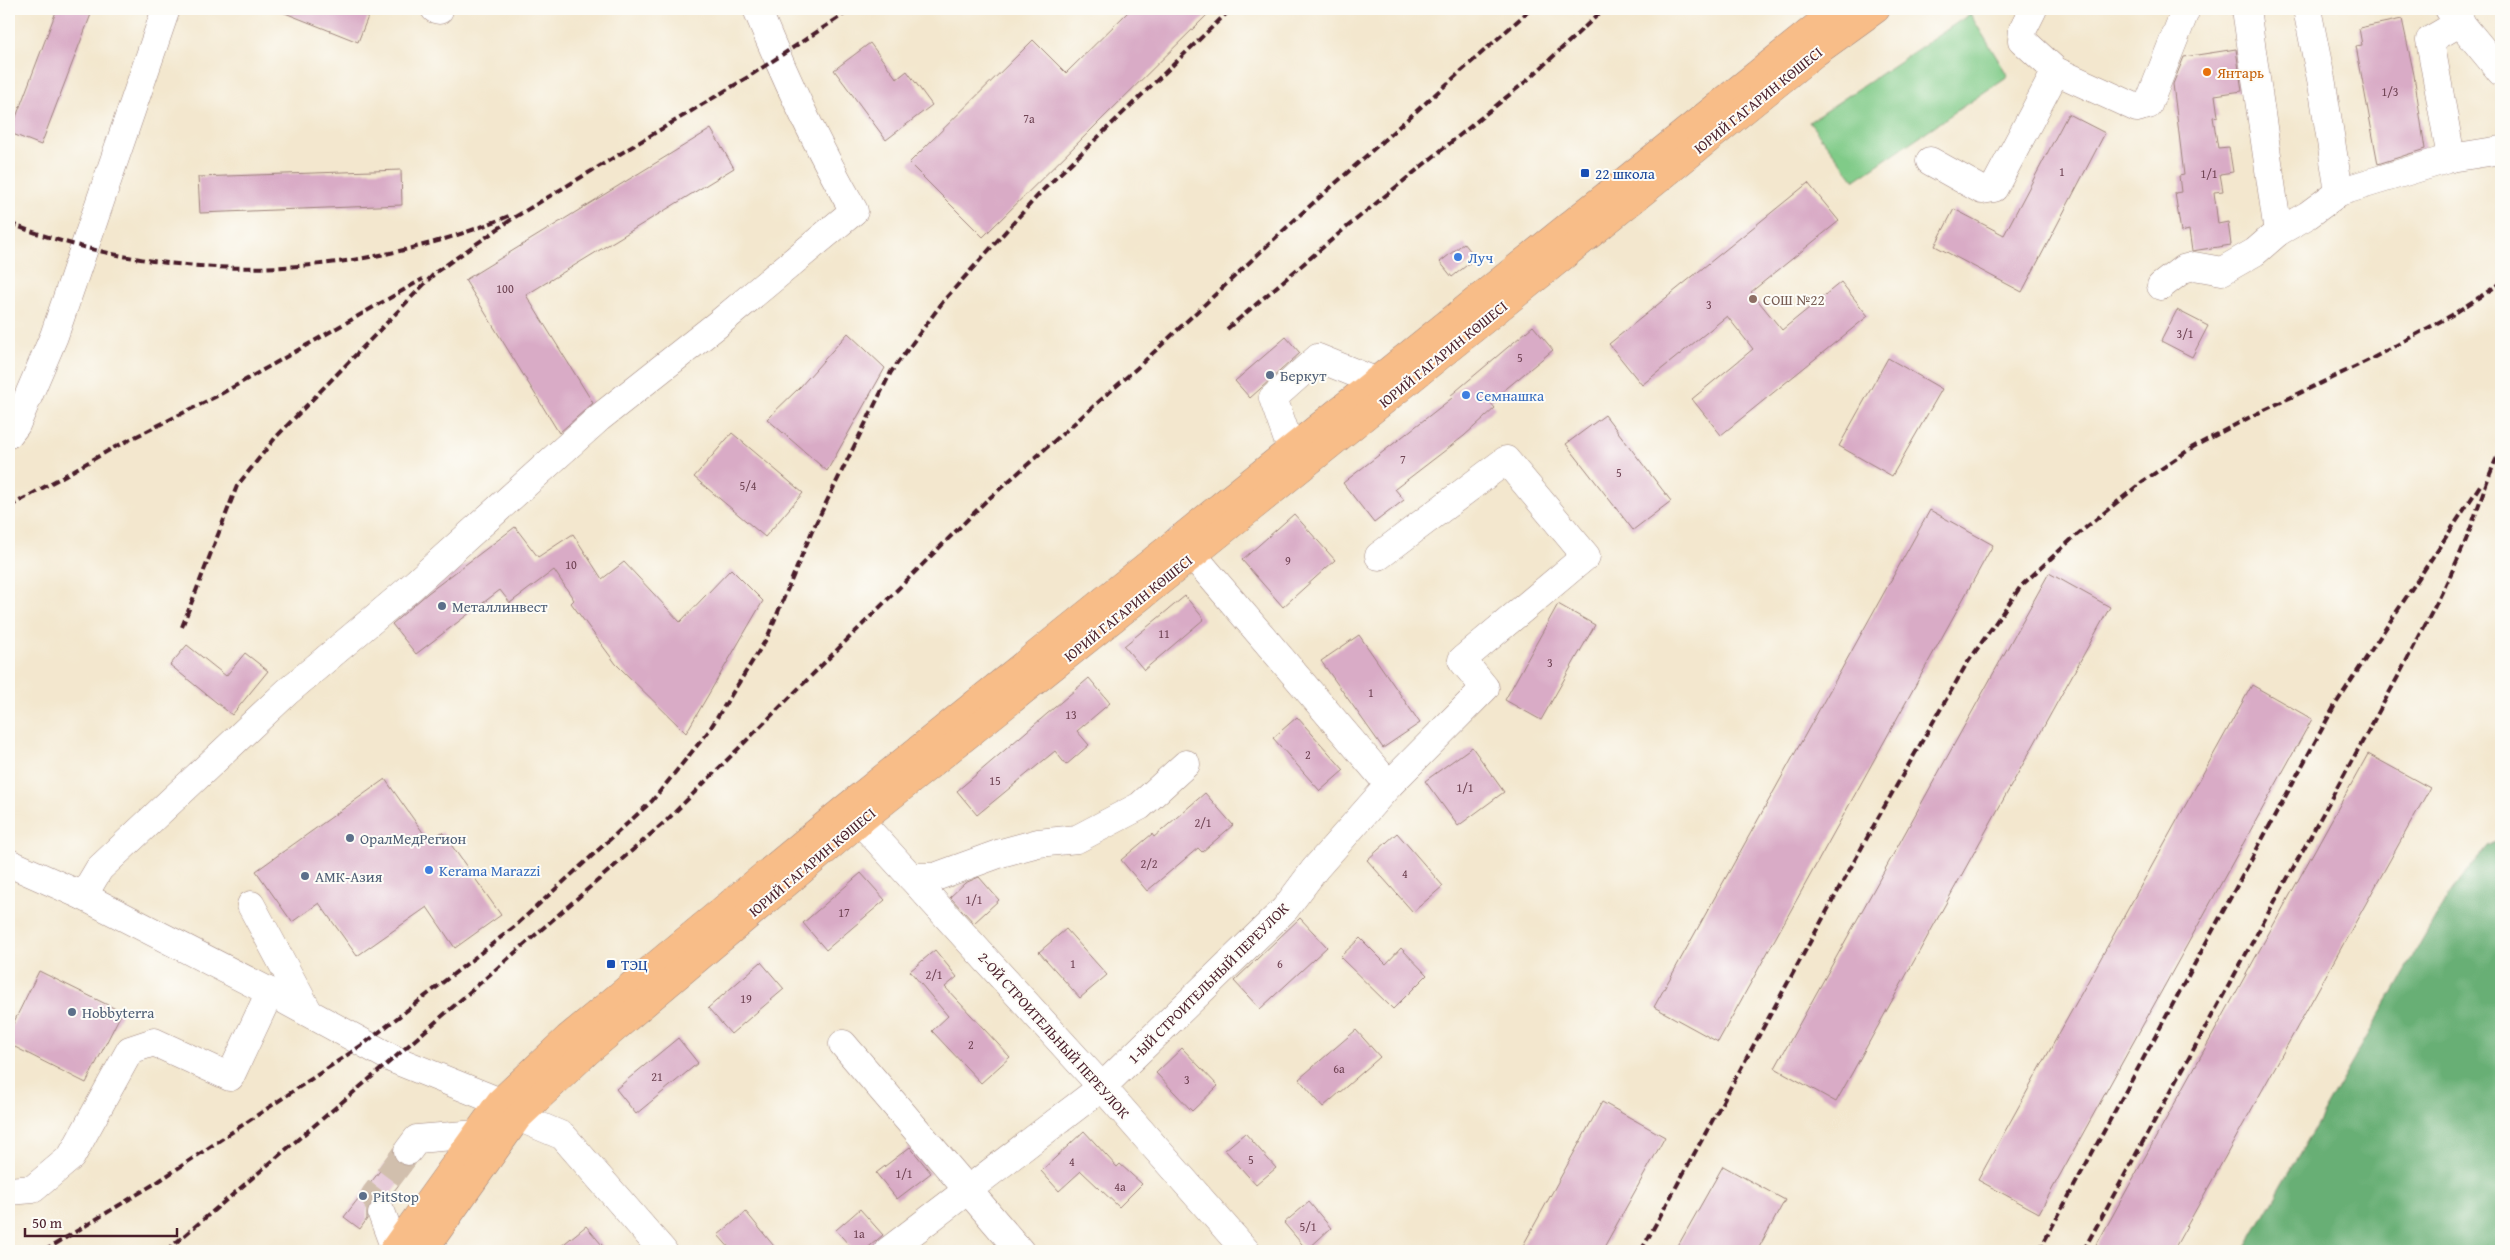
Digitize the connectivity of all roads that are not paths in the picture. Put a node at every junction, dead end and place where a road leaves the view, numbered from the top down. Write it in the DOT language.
graph roads {
  1 [pos="166,9"];
  2 [pos="757,9"];
  3 [pos="1838,9"];
  4 [pos="1876,9"];
  5 [pos="2033,9"];
  6 [pos="2186,9"];
  7 [pos="2246,9"];
  8 [pos="2307,9"];
  9 [pos="2455,16"];
  10 [pos="2056,71"];
  11 [pos="2501,72"];
  12 [pos="2501,150"];
  13 [pos="2451,158"];
  14 [pos="1930,161"];
  15 [pos="2339,192"];
  16 [pos="2278,232"];
  17 [pos="2162,286"];
  18 [pos="1375,381"];
  19 [pos="9,434"];
  20 [pos="1290,449"];
  21 [pos="1186,547"];
  22 [pos="1379,556"];
  23 [pos="1186,764"];
  24 [pos="1389,785"];
  25 [pos="860,821"];
  26 [pos="9,863"];
  27 [pos="911,877"];
  28 [pos="83,896"];
  29 [pos="251,905"];
  30 [pos="270,992"];
  31 [pos="308,1011"];
  32 [pos="843,1044"];
  33 [pos="1102,1087"];
  34 [pos="509,1109"];
  35 [pos="476,1134"];
  36 [pos="408,1150"];
  37 [pos="9,1191"];
  38 [pos="966,1191"];
  39 [pos="382,1214"];
  40 [pos="394,1250"];
  41 [pos="423,1251"];
  42 [pos="663,1251"];
  43 [pos="888,1251"];
  44 [pos="1020,1251"];
  45 [pos="1246,1251"];
  1 -- 19 [label="street"];
  2 -- 28 [label="street"];
  3 -- 18 [label="main road, ЮРИЙ ГАГАРИН КӨШЕСІ"];
  4 -- 21 [label="main road, ЮРИЙ ГАГАРИН КӨШЕСІ"];
  5 -- 10 [label="street"];
  6 -- 10 [label="street"];
  7 -- 16 [label="street"];
  8 -- 15 [label="street"];
  9 -- 11 [label="street"];
  9 -- 13 [label="street"];
  10 -- 14 [label="street"];
  12 -- 13 [label="street"];
  13 -- 15 [label="street"];
  15 -- 16 [label="street"];
  16 -- 17 [label="street"];
  18 -- 20 [label="main road, ЮРИЙ ГАГАРИН КӨШЕСІ"];
  18 -- 20 [label="street"];
  20 -- 21 [label="main road, ЮРИЙ ГАГАРИН КӨШЕСІ"];
  21 -- 24 [label="street"];
  21 -- 25 [label="main road, ЮРИЙ ГАГАРИН КӨШЕСІ"];
  21 -- 34 [label="main road, ЮРИЙ ГАГАРИН КӨШЕСІ"];
  22 -- 24 [label="street, 1-ЫЙ СТРОИТЕЛЬНЫЙ ПЕРЕУЛОК"];
  23 -- 27 [label="street"];
  24 -- 33 [label="street, 1-ЫЙ СТРОИТЕЛЬНЫЙ ПЕРЕУЛОК"];
  25 -- 27 [label="street, 2-ОЙ СТРОИТЕЛЬНЫЙ ПЕРЕУЛОК"];
  25 -- 34 [label="main road, ЮРИЙ ГАГАРИН КӨШЕСІ"];
  26 -- 28 [label="street"];
  27 -- 33 [label="street, 2-ОЙ СТРОИТЕЛЬНЫЙ ПЕРЕУЛОК"];
  28 -- 30 [label="street"];
  29 -- 31 [label="street"];
  30 -- 31 [label="street"];
  30 -- 37 [label="street"];
  31 -- 34 [label="street"];
  32 -- 38 [label="street"];
  33 -- 38 [label="street, 1-ЫЙ СТРОИТЕЛЬНЫЙ ПЕРЕУЛОК"];
  33 -- 45 [label="street, 2-ОЙ СТРОИТЕЛЬНЫЙ ПЕРЕУЛОК"];
  34 -- 35 [label="main road, ЮРИЙ ГАГАРИН КӨШЕСІ"];
  34 -- 41 [label="main road, ЮРИЙ ГАГАРИН КӨШЕСІ"];
  34 -- 42 [label="street"];
  35 -- 36 [label="street"];
  35 -- 40 [label="main road, ЮРИЙ ГАГАРИН КӨШЕСІ"];
  38 -- 43 [label="street, 1-ЫЙ СТРОИТЕЛЬНЫЙ ПЕРЕУЛОК"];
  38 -- 44 [label="street"];
  39 -- 40 [label="street"];
}
